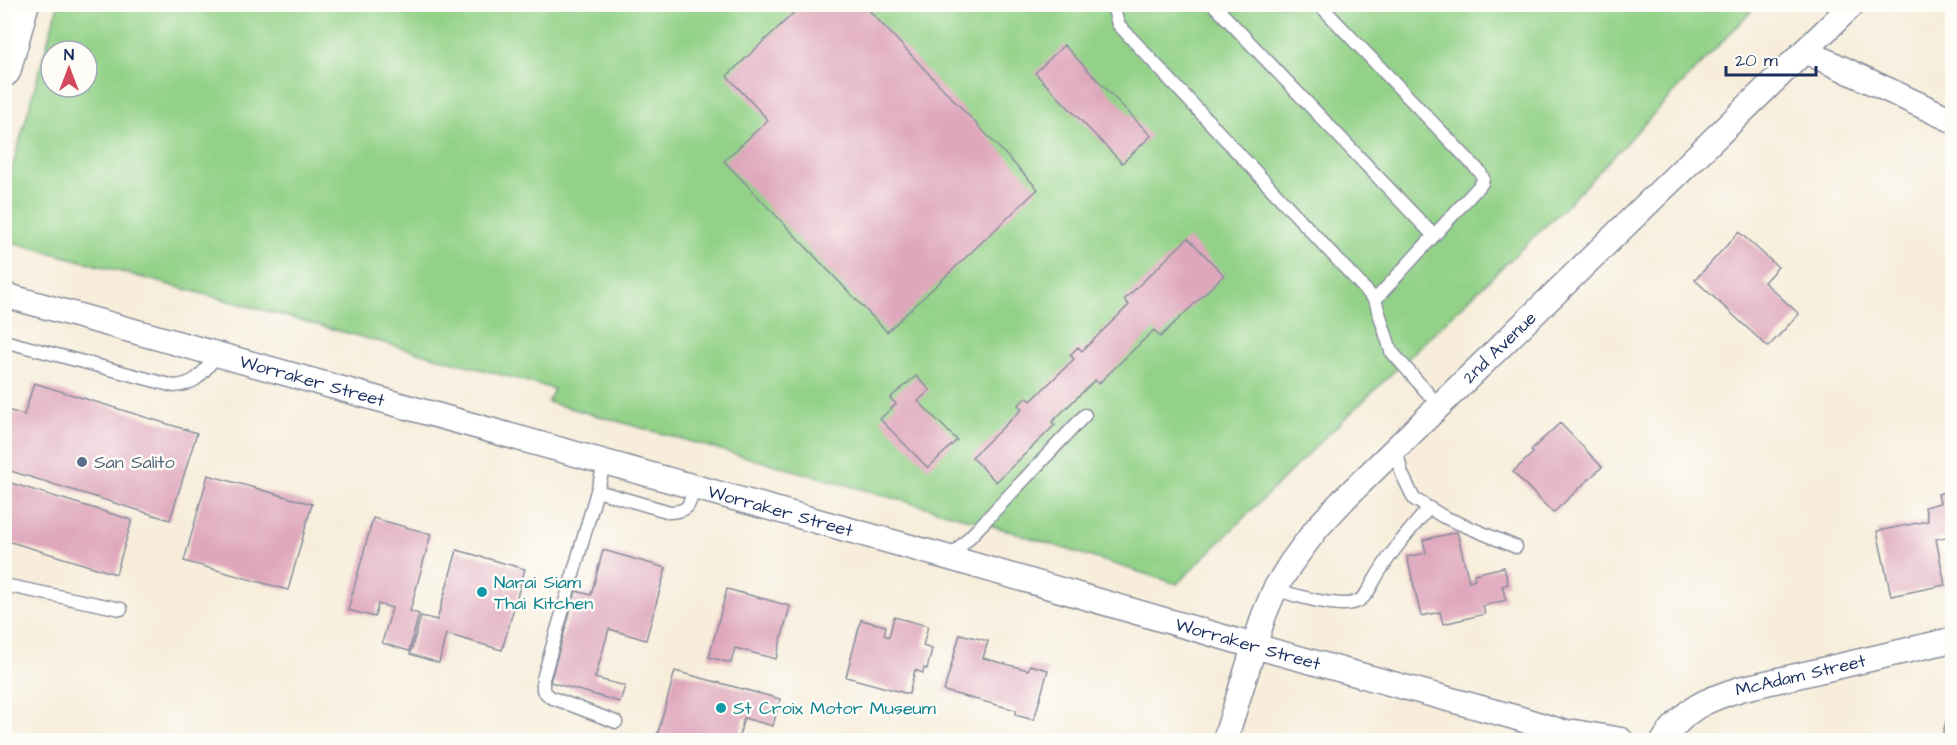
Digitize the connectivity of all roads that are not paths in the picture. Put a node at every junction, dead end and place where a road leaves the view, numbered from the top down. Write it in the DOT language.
graph roads {
  1 [pos="22,4"];
  2 [pos="1117,4"];
  3 [pos="1213,4"];
  4 [pos="1318,4"];
  5 [pos="1853,4"];
  6 [pos="1805,51"];
  7 [pos="4,70"];
  8 [pos="1953,120"];
  9 [pos="1434,236"];
  10 [pos="4,295"];
  11 [pos="1375,300"];
  12 [pos="4,341"];
  13 [pos="217,355"];
  14 [pos="1438,406"];
  15 [pos="1085,415"];
  16 [pos="1395,449"];
  17 [pos="605,463"];
  18 [pos="694,488"];
  19 [pos="597,490"];
  20 [pos="1429,508"];
  21 [pos="1516,547"];
  22 [pos="950,558"];
  23 [pos="4,585"];
  24 [pos="1275,589"];
  25 [pos="121,609"];
  26 [pos="1953,640"];
  27 [pos="1254,646"];
  28 [pos="616,722"];
  29 [pos="1554,729"];
  30 [pos="1225,741"];
  31 [pos="1589,741"];
  32 [pos="1621,741"];
  33 [pos="1664,741"];
  1 -- 7 [label="street"];
  2 -- 11 [label="lane"];
  3 -- 9 [label="lane"];
  4 -- 9 [label="lane"];
  5 -- 6 [label="street, 2nd Avenue"];
  6 -- 8 [label="street"];
  6 -- 14 [label="street, 2nd Avenue"];
  9 -- 11 [label="lane"];
  10 -- 13 [label="street, Worraker Street"];
  11 -- 14 [label="lane"];
  12 -- 13 [label="lane"];
  13 -- 17 [label="street, Worraker Street"];
  14 -- 16 [label="street, 2nd Avenue"];
  15 -- 22 [label="lane"];
  16 -- 20 [label="lane"];
  16 -- 24 [label="street, 2nd Avenue"];
  17 -- 18 [label="street, Worraker Street"];
  17 -- 19 [label="lane"];
  18 -- 19 [label="lane"];
  18 -- 22 [label="street, Worraker Street"];
  19 -- 28 [label="lane"];
  20 -- 21 [label="lane"];
  20 -- 24 [label="lane"];
  22 -- 27 [label="street, Worraker Street"];
  23 -- 25 [label="lane"];
  24 -- 27 [label="street, 2nd Avenue"];
  26 -- 33 [label="street, McAdam Street"];
  27 -- 29 [label="street, Worraker Street"];
  27 -- 30 [label="street, 2nd Avenue"];
  29 -- 31 [label="street, Worraker Street"];
  29 -- 32 [label="street, Worraker Street"];
}
